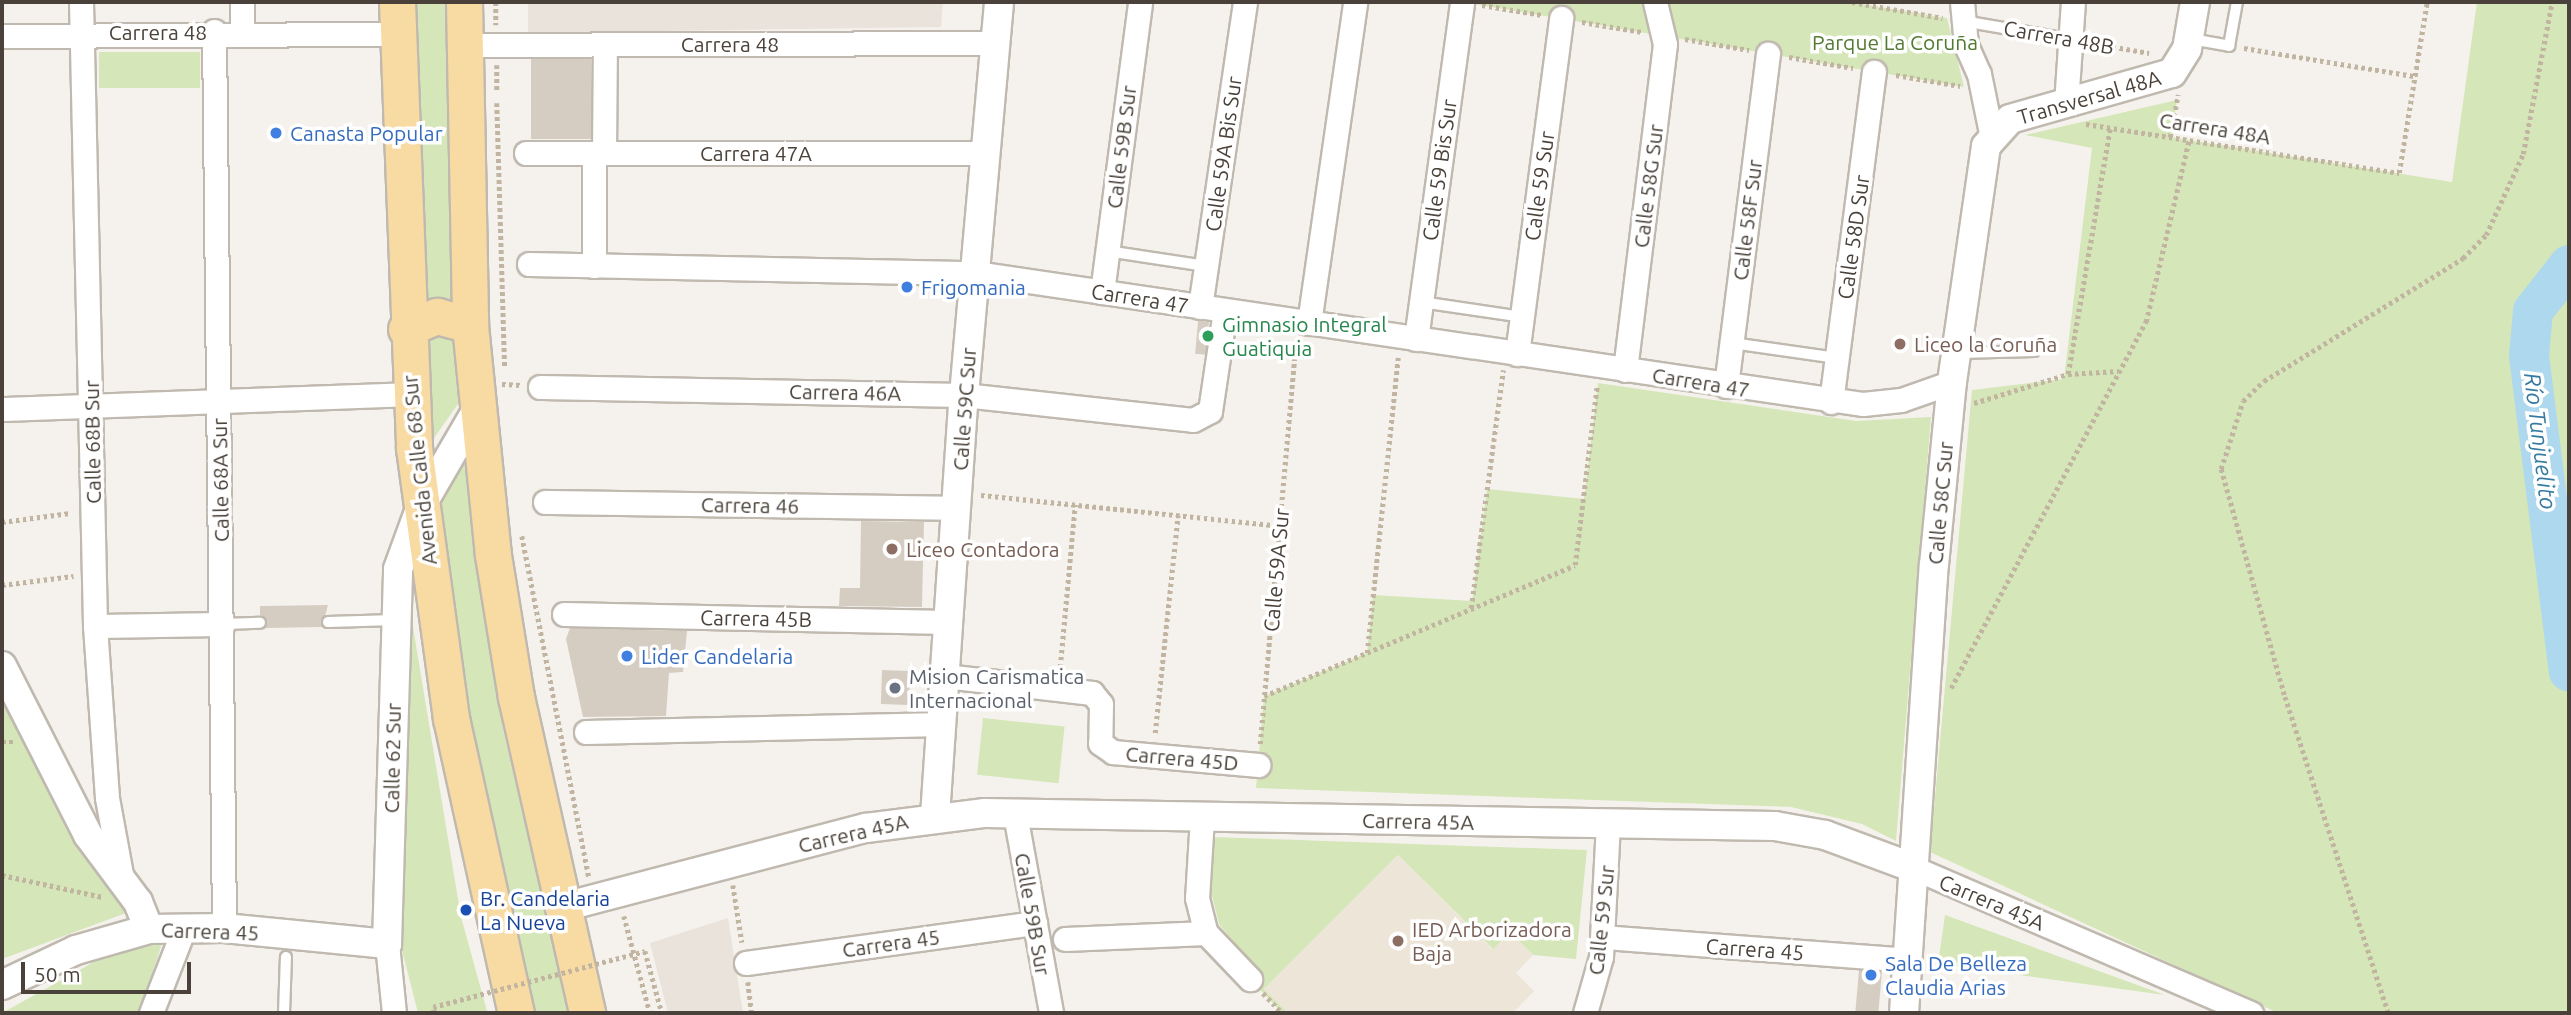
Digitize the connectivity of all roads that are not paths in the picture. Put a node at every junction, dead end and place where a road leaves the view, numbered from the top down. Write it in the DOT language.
graph roads {
  1 [pos="81,2"];
  2 [pos="242,2"];
  3 [pos="464,2"];
  4 [pos="999,2"];
  5 [pos="1140,2"];
  6 [pos="1245,2"];
  7 [pos="1354,2"];
  8 [pos="1462,2"];
  9 [pos="1655,2"];
  10 [pos="2073,2"];
  11 [pos="2195,2"];
  12 [pos="2237,2"];
  13 [pos="1961,11"];
  14 [pos="397,18"];
  15 [pos="1561,18"];
  16 [pos="214,31"];
  17 [pos="242,31"];
  18 [pos="82,32"];
  19 [pos="2,36"];
  20 [pos="2067,39"];
  21 [pos="995,43"];
  22 [pos="605,45"];
  23 [pos="480,46"];
  24 [pos="2186,49"];
  25 [pos="1768,54"];
  26 [pos="1874,72"];
  27 [pos="2070,113"];
  28 [pos="1991,134"];
  29 [pos="526,153"];
  30 [pos="599,153"];
  31 [pos="986,153"];
  32 [pos="1107,251"];
  33 [pos="529,264"];
  34 [pos="594,266"];
  35 [pos="1206,266"];
  36 [pos="975,273"];
  37 [pos="1102,292"];
  38 [pos="1421,302"];
  39 [pos="1200,307"];
  40 [pos="1225,312"];
  41 [pos="1522,317"];
  42 [pos="1303,322"];
  43 [pos="470,325"];
  44 [pos="406,329"];
  45 [pos="1408,338"];
  46 [pos="1732,343"];
  47 [pos="2034,351"];
  48 [pos="1956,353"];
  49 [pos="1511,354"];
  50 [pos="1837,358"];
  51 [pos="1625,370"];
  52 [pos="1952,383"];
  53 [pos="1726,386"];
  54 [pos="540,387"];
  55 [pos="492,392"];
  56 [pos="408,394"];
  57 [pos="964,395"];
  58 [pos="218,400"];
  59 [pos="1831,402"];
  60 [pos="91,404"];
  61 [pos="2,409"];
  62 [pos="957,500"];
  63 [pos="545,502"];
  64 [pos="421,506"];
  65 [pos="564,614"];
  66 [pos="395,620"];
  67 [pos="328,622"];
  68 [pos="948,622"];
  69 [pos="260,623"];
  70 [pos="223,624"];
  71 [pos="95,625"];
  72 [pos="2,666"];
  73 [pos="945,676"];
  74 [pos="942,724"];
  75 [pos="586,732"];
  76 [pos="1258,765"];
  77 [pos="1015,814"];
  78 [pos="935,816"];
  79 [pos="1202,817"];
  80 [pos="1608,825"];
  81 [pos="1914,868"];
  82 [pos="122,880"];
  83 [pos="560,908"];
  84 [pos="146,920"];
  85 [pos="1035,923"];
  86 [pos="185,926"];
  87 [pos="224,928"];
  88 [pos="1206,933"];
  89 [pos="1603,937"];
  90 [pos="1065,939"];
  91 [pos="387,944"];
  92 [pos="286,957"];
  93 [pos="1908,960"];
  94 [pos="746,963"];
  95 [pos="1250,979"];
  96 [pos="2,985"];
  97 [pos="151,1013"];
  98 [pos="284,1013"];
  99 [pos="394,1013"];
  100 [pos="516,1013"];
  101 [pos="587,1013"];
  102 [pos="1051,1013"];
  103 [pos="1586,1013"];
  104 [pos="1904,1013"];
  105 [pos="2251,1013"];
  1 -- 18 [label="street, Calle 68B Sur"];
  2 -- 17 [label="street"];
  3 -- 23 [label="main road"];
  4 -- 21 [label="street, Calle 59C Sur"];
  5 -- 32 [label="street, Calle 59B Sur"];
  6 -- 35 [label="street, Calle 59A Bis Sur"];
  7 -- 42 [label="street"];
  8 -- 38 [label="street, Calle 59 Bis Sur"];
  9 -- 51 [label="street, Calle 58G Sur"];
  10 -- 20 [label="street"];
  11 -- 24 [label="street"];
  12 -- 24 [label="lane"];
  13 -- 20 [label="lane, Carrera 48B"];
  13 -- 28 [label="street, Calle 58C Sur"];
  14 -- 17 [label="street, Carrera 48"];
  14 -- 44 [label="main road, Avenida Calle 68 Sur"];
  15 -- 41 [label="street, Calle 59 Sur"];
  16 -- 17 [label="street, Carrera 48"];
  16 -- 18 [label="street, Carrera 48"];
  16 -- 58 [label="street, Calle 68A Sur"];
  18 -- 19 [label="street, Carrera 48"];
  18 -- 60 [label="street, Calle 68B Sur"];
  20 -- 27 [label="street"];
  21 -- 22 [label="street, Carrera 48"];
  21 -- 31 [label="street, Calle 59C Sur"];
  22 -- 23 [label="street, Carrera 48"];
  22 -- 30 [label="street"];
  23 -- 43 [label="main road"];
  24 -- 27 [label="street, Transversal 48A"];
  25 -- 46 [label="street, Calle 58F Sur"];
  26 -- 50 [label="street, Calle 58D Sur"];
  27 -- 28 [label="street, Transversal 48A"];
  28 -- 48 [label="street, Calle 58C Sur"];
  29 -- 30 [label="street, Carrera 47A"];
  30 -- 31 [label="street, Carrera 47A"];
  30 -- 34 [label="street"];
  31 -- 36 [label="street, Calle 59C Sur"];
  32 -- 35 [label="lane"];
  32 -- 37 [label="street, Calle 59B Sur"];
  33 -- 34 [label="street, Carrera 47"];
  34 -- 36 [label="street, Carrera 47"];
  35 -- 39 [label="street, Calle 59A Bis Sur"];
  36 -- 37 [label="street, Carrera 47"];
  36 -- 57 [label="street, Calle 59C Sur"];
  37 -- 39 [label="street, Carrera 47"];
  38 -- 41 [label="lane"];
  38 -- 45 [label="street, Calle 59 Bis Sur"];
  39 -- 40 [label="street, Carrera 47"];
  40 -- 42 [label="street, Carrera 47"];
  40 -- 57 [label="street, Carrera 46A"];
  41 -- 49 [label="street, Calle 59 Sur"];
  42 -- 45 [label="street, Carrera 47"];
  43 -- 44 [label="main road"];
  43 -- 55 [label="main road"];
  44 -- 56 [label="main road, Avenida Calle 68 Sur"];
  45 -- 49 [label="street, Carrera 47"];
  46 -- 50 [label="lane"];
  46 -- 53 [label="street, Calle 58F Sur"];
  47 -- 48 [label="lane"];
  48 -- 52 [label="street, Calle 58C Sur"];
  49 -- 51 [label="street, Carrera 47"];
  50 -- 59 [label="street, Calle 58D Sur"];
  51 -- 53 [label="street, Carrera 47"];
  52 -- 59 [label="street, Carrera 47"];
  52 -- 81 [label="street, Calle 58C Sur"];
  53 -- 59 [label="street, Carrera 47"];
  54 -- 57 [label="street, Carrera 46A"];
  55 -- 64 [label="street, Calle 62 Sur"];
  55 -- 83 [label="main road"];
  56 -- 58 [label="street"];
  56 -- 64 [label="main road, Avenida Calle 68 Sur"];
  57 -- 62 [label="street, Calle 59C Sur"];
  58 -- 60 [label="street"];
  58 -- 70 [label="street, Calle 68A Sur"];
  60 -- 61 [label="street"];
  60 -- 71 [label="street, Calle 68B Sur"];
  62 -- 63 [label="street, Carrera 46"];
  62 -- 68 [label="street, Calle 59C Sur"];
  64 -- 66 [label="street, Calle 62 Sur"];
  64 -- 100 [label="main road, Avenida Calle 68 Sur"];
  65 -- 68 [label="street, Carrera 45B"];
  66 -- 67 [label="lane"];
  66 -- 91 [label="street, Calle 62 Sur"];
  68 -- 73 [label="street, Calle 59C Sur"];
  69 -- 70 [label="lane"];
  70 -- 71 [label="street"];
  70 -- 87 [label="street, Calle 68A Sur"];
  71 -- 82 [label="street, Calle 68B Sur"];
  72 -- 82 [label="street, Calle 68B Sur"];
  73 -- 74 [label="street, Calle 59C Sur"];
  73 -- 76 [label="street, Carrera 45D"];
  74 -- 75 [label="street"];
  74 -- 78 [label="street, Calle 59C Sur"];
  77 -- 78 [label="street, Carrera 45A"];
  77 -- 79 [label="street, Carrera 45A"];
  77 -- 85 [label="street, Calle 59B Sur"];
  78 -- 83 [label="street, Carrera 45A"];
  79 -- 80 [label="street, Carrera 45A"];
  79 -- 88 [label="street"];
  80 -- 81 [label="street, Carrera 45A"];
  80 -- 89 [label="street, Calle 59 Sur"];
  81 -- 93 [label="street, Calle 58C Sur"];
  81 -- 105 [label="street, Carrera 45A"];
  82 -- 84 [label="street, Calle 68B Sur"];
  83 -- 101 [label="main road"];
  84 -- 86 [label="street, Carrera 45"];
  84 -- 96 [label="street, Carrera 45"];
  85 -- 94 [label="street, Carrera 45"];
  85 -- 102 [label="street, Calle 59B Sur"];
  86 -- 87 [label="street, Carrera 45"];
  86 -- 97 [label="street"];
  87 -- 91 [label="street, Carrera 45"];
  88 -- 90 [label="street"];
  88 -- 95 [label="street"];
  89 -- 93 [label="street, Carrera 45"];
  89 -- 103 [label="street, Calle 59 Sur"];
  91 -- 99 [label="street, Calle 62 Sur"];
  92 -- 98 [label="lane"];
  93 -- 104 [label="street, Calle 58C Sur"];
}
